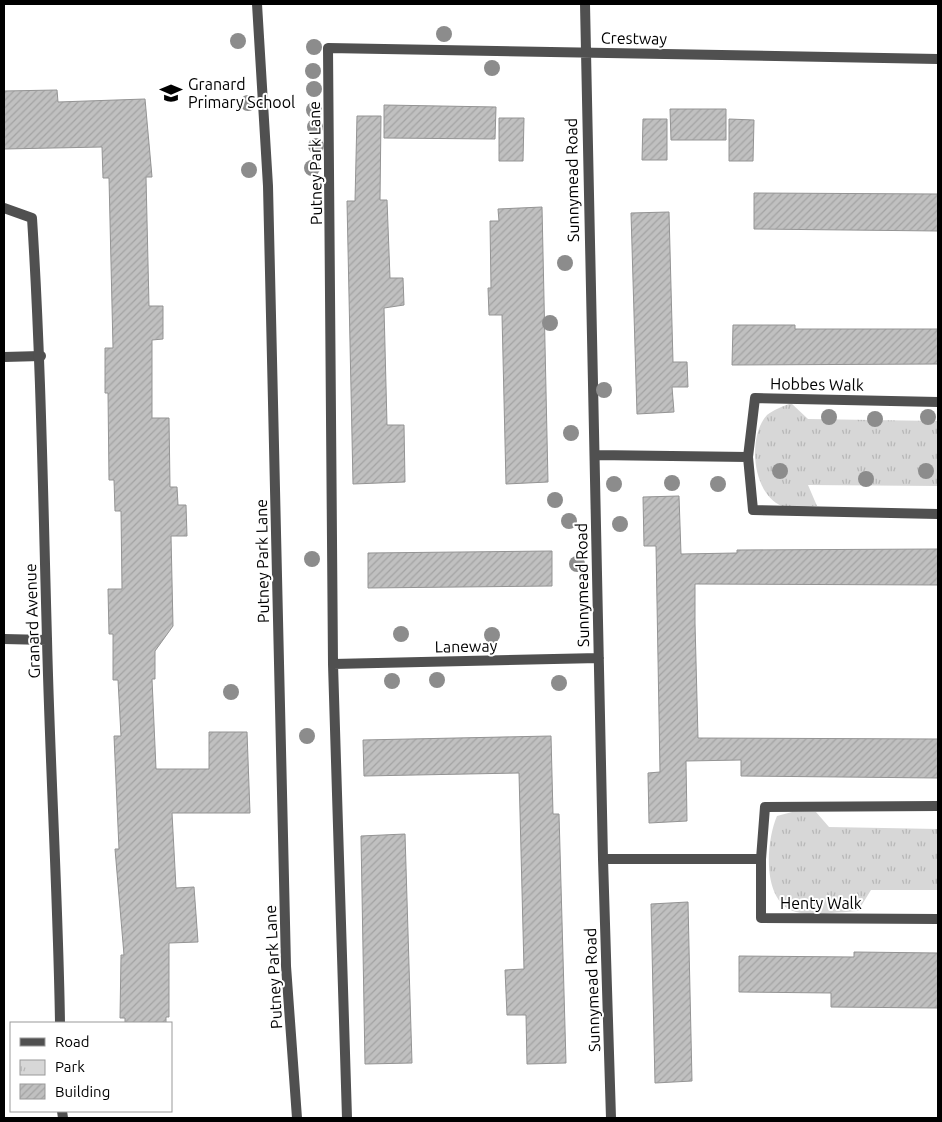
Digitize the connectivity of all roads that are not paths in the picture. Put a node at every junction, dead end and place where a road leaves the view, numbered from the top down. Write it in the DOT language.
graph roads {
  1 [pos="257,4"];
  2 [pos="584,4"];
  3 [pos="328,48"];
  4 [pos="584,52"];
  5 [pos="938,59"];
  6 [pos="4,208"];
  7 [pos="4,356"];
  8 [pos="41,356"];
  9 [pos="938,402"];
  10 [pos="595,455"];
  11 [pos="748,457"];
  12 [pos="938,514"];
  13 [pos="4,639"];
  14 [pos="47,640"];
  15 [pos="599,658"];
  16 [pos="333,664"];
  17 [pos="938,806"];
  18 [pos="603,859"];
  19 [pos="760,859"];
  20 [pos="938,919"];
  21 [pos="60,1022"];
  22 [pos="297,1118"];
  23 [pos="347,1118"];
  24 [pos="611,1118"];
  1 -- 22 [label="street, Putney Park Lane"];
  2 -- 4 [label="street, Sunnymead Road"];
  3 -- 4 [label="street, Crestway"];
  3 -- 16 [label="street, Putney Park Lane"];
  4 -- 5 [label="street, Crestway"];
  4 -- 10 [label="street, Sunnymead Road"];
  6 -- 8 [label="street, Granard Avenue"];
  7 -- 8 [label="street"];
  8 -- 14 [label="street, Granard Avenue"];
  9 -- 11 [label="street, Hobbes Walk"];
  10 -- 11 [label="street"];
  10 -- 15 [label="street, Sunnymead Road"];
  11 -- 12 [label="street, Hobbes Walk"];
  13 -- 14 [label="street"];
  14 -- 21 [label="street, Granard Avenue"];
  15 -- 16 [label="street, Laneway"];
  15 -- 18 [label="street, Sunnymead Road"];
  16 -- 23 [label="street, Putney Park Lane"];
  17 -- 19 [label="street, Henty Walk"];
  18 -- 19 [label="street"];
  18 -- 24 [label="street, Sunnymead Road"];
  19 -- 20 [label="street, Henty Walk"];
}
